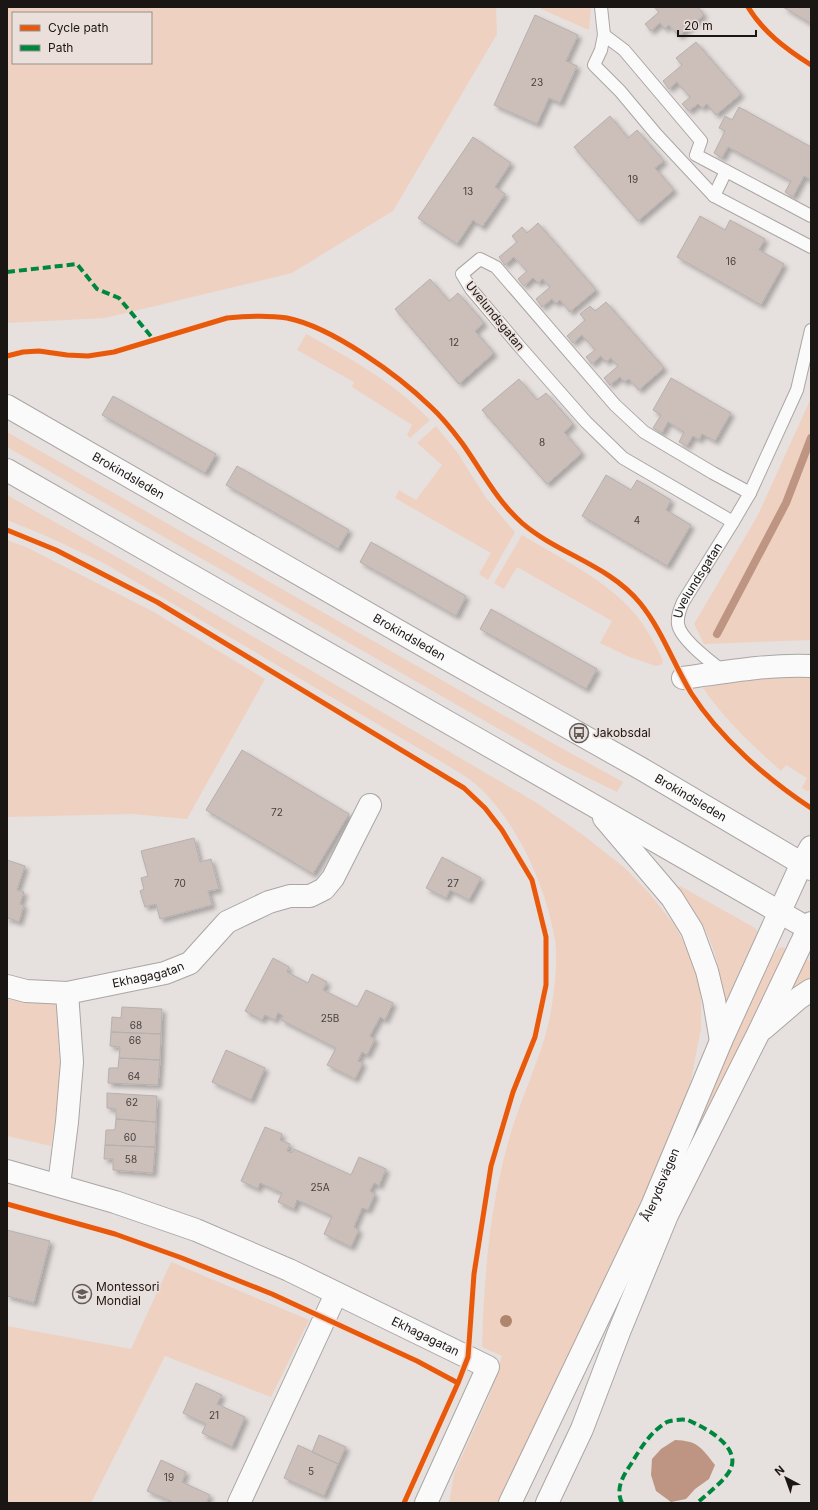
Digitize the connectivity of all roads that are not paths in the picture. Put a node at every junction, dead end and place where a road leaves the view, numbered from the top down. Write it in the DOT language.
graph roads {
  1 [pos="601,7"];
  2 [pos="604,35"];
  3 [pos="696,155"];
  4 [pos="685,165"];
  5 [pos="726,171"];
  6 [pos="714,196"];
  7 [pos="811,216"];
  8 [pos="811,247"];
  9 [pos="811,330"];
  10 [pos="7,406"];
  11 [pos="7,470"];
  12 [pos="750,493"];
  13 [pos="733,522"];
  14 [pos="811,666"];
  15 [pos="725,672"];
  16 [pos="684,678"];
  17 [pos="370,805"];
  18 [pos="594,807"];
  19 [pos="808,860"];
  20 [pos="780,912"];
  21 [pos="810,927"];
  22 [pos="7,986"];
  23 [pos="811,990"];
  24 [pos="67,993"];
  25 [pos="758,1034"];
  26 [pos="721,1041"];
  27 [pos="7,1171"];
  28 [pos="59,1185"];
  29 [pos="336,1294"];
  30 [pos="239,1503"];
  31 [pos="426,1503"];
  32 [pos="510,1503"];
  33 [pos="547,1503"];
  1 -- 2 [label="lane"];
  2 -- 3 [label="lane"];
  2 -- 4 [label="lane"];
  3 -- 4 [label="lane"];
  3 -- 5 [label="lane"];
  4 -- 6 [label="lane"];
  5 -- 6 [label="lane"];
  5 -- 7 [label="lane"];
  6 -- 8 [label="lane"];
  9 -- 12 [label="lane, Uvelundsgatan"];
  10 -- 19 [label="main road, Brokindsleden"];
  11 -- 18 [label="main road"];
  12 -- 13 [label="lane, Uvelundsgatan"];
  12 -- 13 [label="lane, Uvelundsgatan"];
  13 -- 15 [label="lane, Uvelundsgatan"];
  14 -- 15 [label="main road"];
  15 -- 16 [label="main road"];
  17 -- 24 [label="main road, Ekhagagatan"];
  18 -- 20 [label="main road"];
  18 -- 26 [label="main road"];
  19 -- 20 [label="main road, Ålerydsvägen"];
  20 -- 21 [label="main road"];
  20 -- 26 [label="main road, Ålerydsvägen"];
  21 -- 25 [label="main road, Ålerydsvägen"];
  22 -- 24 [label="main road, Ekhagagatan"];
  23 -- 25 [label="main road"];
  24 -- 28 [label="main road"];
  25 -- 33 [label="main road, Ålerydsvägen"];
  26 -- 32 [label="main road, Ålerydsvägen"];
  27 -- 28 [label="main road, Ekhagagatan"];
  28 -- 29 [label="main road, Ekhagagatan"];
  29 -- 30 [label="main road"];
  29 -- 31 [label="main road, Ekhagagatan"];
}
